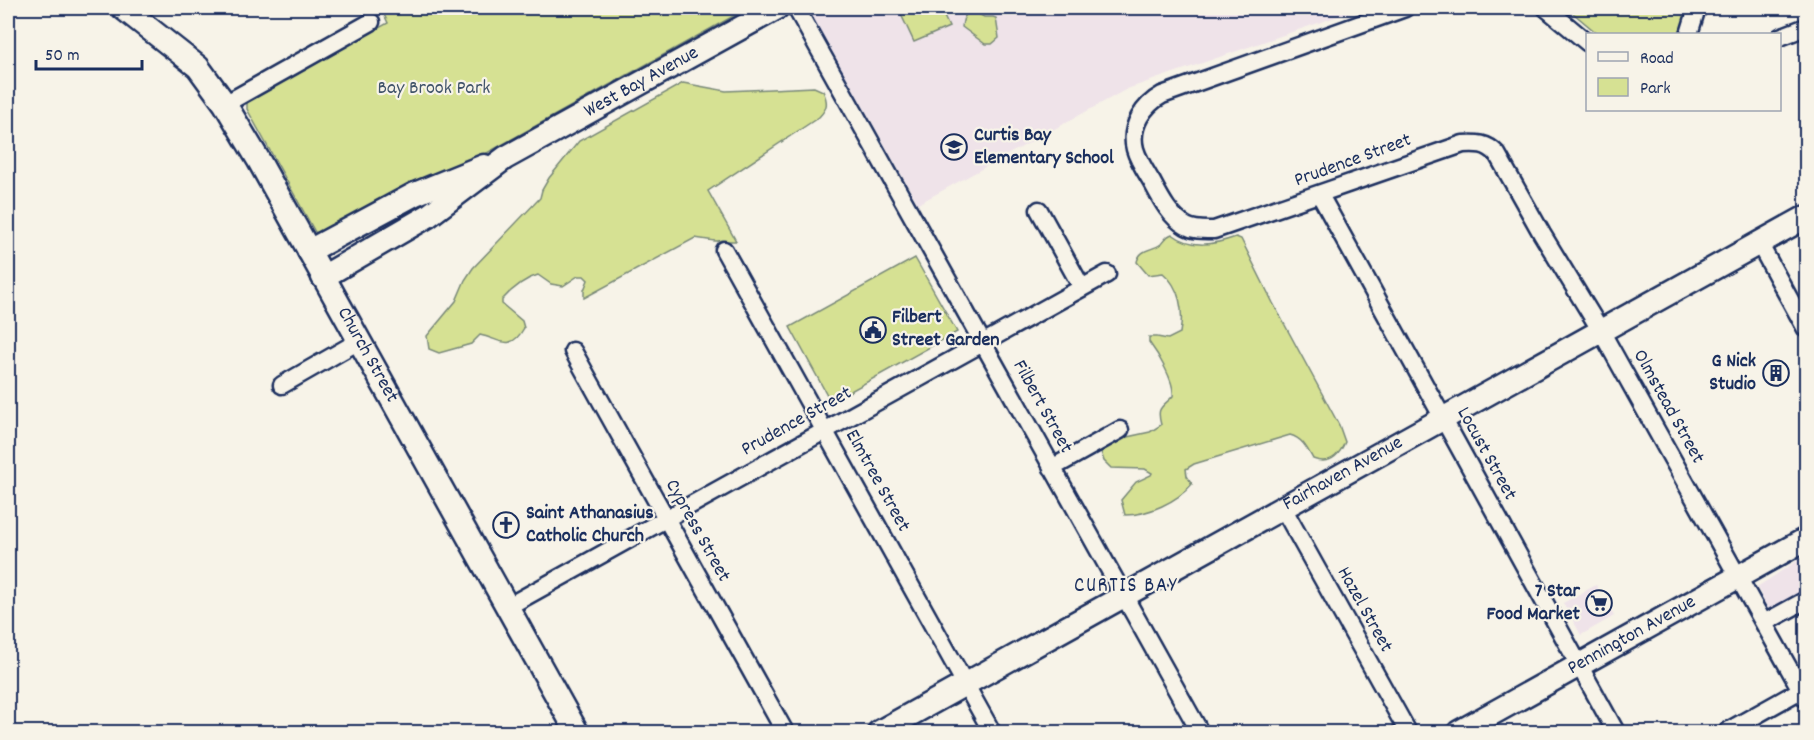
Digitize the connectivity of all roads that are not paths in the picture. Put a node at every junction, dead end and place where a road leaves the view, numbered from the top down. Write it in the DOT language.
graph roads {
  1 [pos="123,8"];
  2 [pos="777,8"];
  3 [pos="796,8"];
  4 [pos="1405,8"];
  5 [pos="1545,8"];
  6 [pos="1697,8"];
  7 [pos="371,22"];
  8 [pos="1806,27"];
  9 [pos="1689,33"];
  10 [pos="1781,36"];
  11 [pos="1586,42"];
  12 [pos="225,104"];
  13 [pos="1483,144"];
  14 [pos="505,158"];
  15 [pos="1320,195"];
  16 [pos="1039,210"];
  17 [pos="1806,217"];
  18 [pos="1759,243"];
  19 [pos="724,250"];
  20 [pos="309,251"];
  21 [pos="1107,274"];
  22 [pos="324,277"];
  23 [pos="1082,288"];
  24 [pos="1806,329"];
  25 [pos="1601,331"];
  26 [pos="359,341"];
  27 [pos="982,343"];
  28 [pos="573,351"];
  29 [pos="282,386"];
  30 [pos="1443,419"];
  31 [pos="825,430"];
  32 [pos="1120,430"];
  33 [pos="1052,468"];
  34 [pos="1283,508"];
  35 [pos="666,519"];
  36 [pos="1806,539"];
  37 [pos="1738,577"];
  38 [pos="1124,596"];
  39 [pos="1806,600"];
  40 [pos="507,607"];
  41 [pos="1764,623"];
  42 [pos="1579,666"];
  43 [pos="965,685"];
  44 [pos="1805,692"];
  45 [pos="577,732"];
  46 [pos="784,732"];
  47 [pos="879,732"];
  48 [pos="992,732"];
  49 [pos="1200,732"];
  50 [pos="1408,732"];
  51 [pos="1459,732"];
  52 [pos="1616,732"];
  53 [pos="1726,732"];
  1 -- 12 [label="street, Church Street"];
  2 -- 14 [label="street, West Bay Avenue"];
  3 -- 27 [label="street, Filbert Street"];
  4 -- 15 [label="street, Prudence Street"];
  5 -- 11 [label="street"];
  6 -- 9 [label="street"];
  7 -- 12 [label="street"];
  8 -- 10 [label="street"];
  12 -- 20 [label="street, Church Street"];
  13 -- 15 [label="street, Prudence Street"];
  13 -- 25 [label="street, Olmstead Street"];
  14 -- 20 [label="street, West Bay Avenue"];
  14 -- 22 [label="street, West Bay Avenue"];
  15 -- 30 [label="street, Locust Street"];
  16 -- 23 [label="street"];
  17 -- 18 [label="street, Fairhaven Avenue"];
  18 -- 24 [label="street"];
  18 -- 25 [label="street, Fairhaven Avenue"];
  19 -- 31 [label="street, Elmtree Street"];
  20 -- 22 [label="street, Church Street"];
  21 -- 23 [label="street, Prudence Street"];
  22 -- 26 [label="street, Church Street"];
  23 -- 27 [label="street, Prudence Street"];
  25 -- 30 [label="street, Fairhaven Avenue"];
  25 -- 37 [label="street, Olmstead Street"];
  26 -- 29 [label="street"];
  26 -- 40 [label="street, Church Street"];
  27 -- 31 [label="street, Prudence Street"];
  27 -- 33 [label="street, Filbert Street"];
  28 -- 35 [label="street, Cypress Street"];
  30 -- 34 [label="street, Fairhaven Avenue"];
  30 -- 42 [label="street, Locust Street"];
  31 -- 35 [label="street, Prudence Street"];
  31 -- 43 [label="street, Elmtree Street"];
  32 -- 33 [label="street"];
  33 -- 38 [label="street, Filbert Street"];
  34 -- 38 [label="street, Fairhaven Avenue"];
  34 -- 50 [label="street, Hazel Street"];
  35 -- 40 [label="street, Prudence Street"];
  35 -- 46 [label="street, Cypress Street"];
  36 -- 37 [label="street, Pennington Avenue"];
  37 -- 41 [label="street, Olmstead Street"];
  37 -- 42 [label="street, Pennington Avenue"];
  38 -- 43 [label="street, Fairhaven Avenue"];
  38 -- 49 [label="street, Filbert Street"];
  39 -- 41 [label="street"];
  40 -- 45 [label="street, Church Street"];
  41 -- 44 [label="street, Olmstead Street"];
  42 -- 51 [label="street, Pennington Avenue"];
  42 -- 52 [label="street, Locust Street"];
  43 -- 47 [label="street, Fairhaven Avenue"];
  43 -- 48 [label="street, Elmtree Street"];
  44 -- 53 [label="street"];
}
